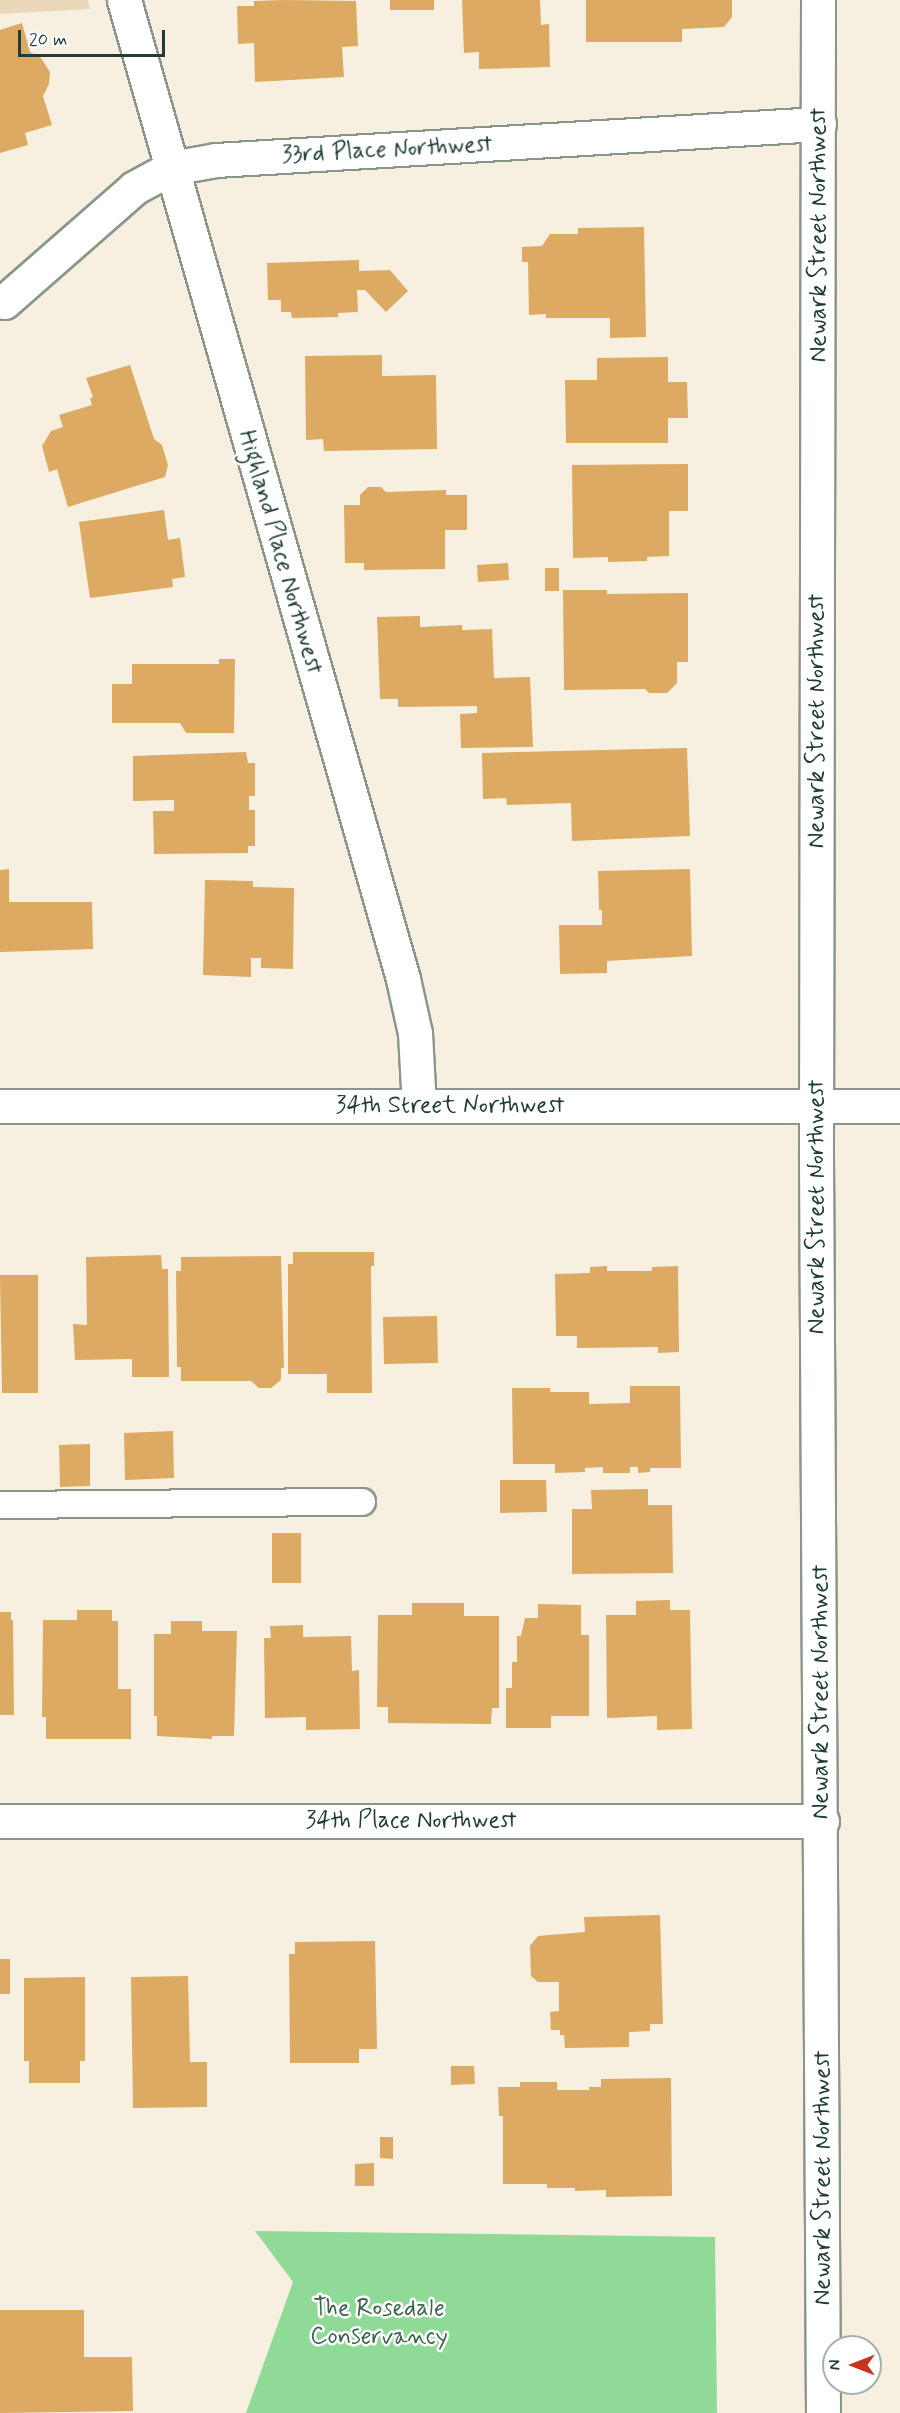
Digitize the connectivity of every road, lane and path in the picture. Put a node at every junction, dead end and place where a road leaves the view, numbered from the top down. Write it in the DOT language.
graph roads {
  1 [pos="124,0"];
  2 [pos="818,0"];
  3 [pos="819,124"];
  4 [pos="171,168"];
  5 [pos="4,302"];
  6 [pos="0,1106"];
  7 [pos="419,1106"];
  8 [pos="816,1106"];
  9 [pos="900,1106"];
  10 [pos="362,1502"];
  11 [pos="0,1505"];
  12 [pos="0,1821"];
  13 [pos="822,1821"];
  14 [pos="824,2413"];
  1 -- 4 [label="street, Highland Place Northwest"];
  2 -- 3 [label="street, Newark Street Northwest"];
  3 -- 4 [label="street, 33rd Place Northwest"];
  3 -- 8 [label="street, Newark Street Northwest"];
  4 -- 5 [label="street, 33rd Place Northwest"];
  4 -- 7 [label="street, Highland Place Northwest"];
  6 -- 7 [label="street, 34th Street Northwest"];
  7 -- 8 [label="street, 34th Street Northwest"];
  8 -- 9 [label="street, 34th Street Northwest"];
  8 -- 13 [label="street, Newark Street Northwest"];
  10 -- 11 [label="lane"];
  12 -- 13 [label="street, 34th Place Northwest"];
  13 -- 14 [label="street, Newark Street Northwest"];
}
